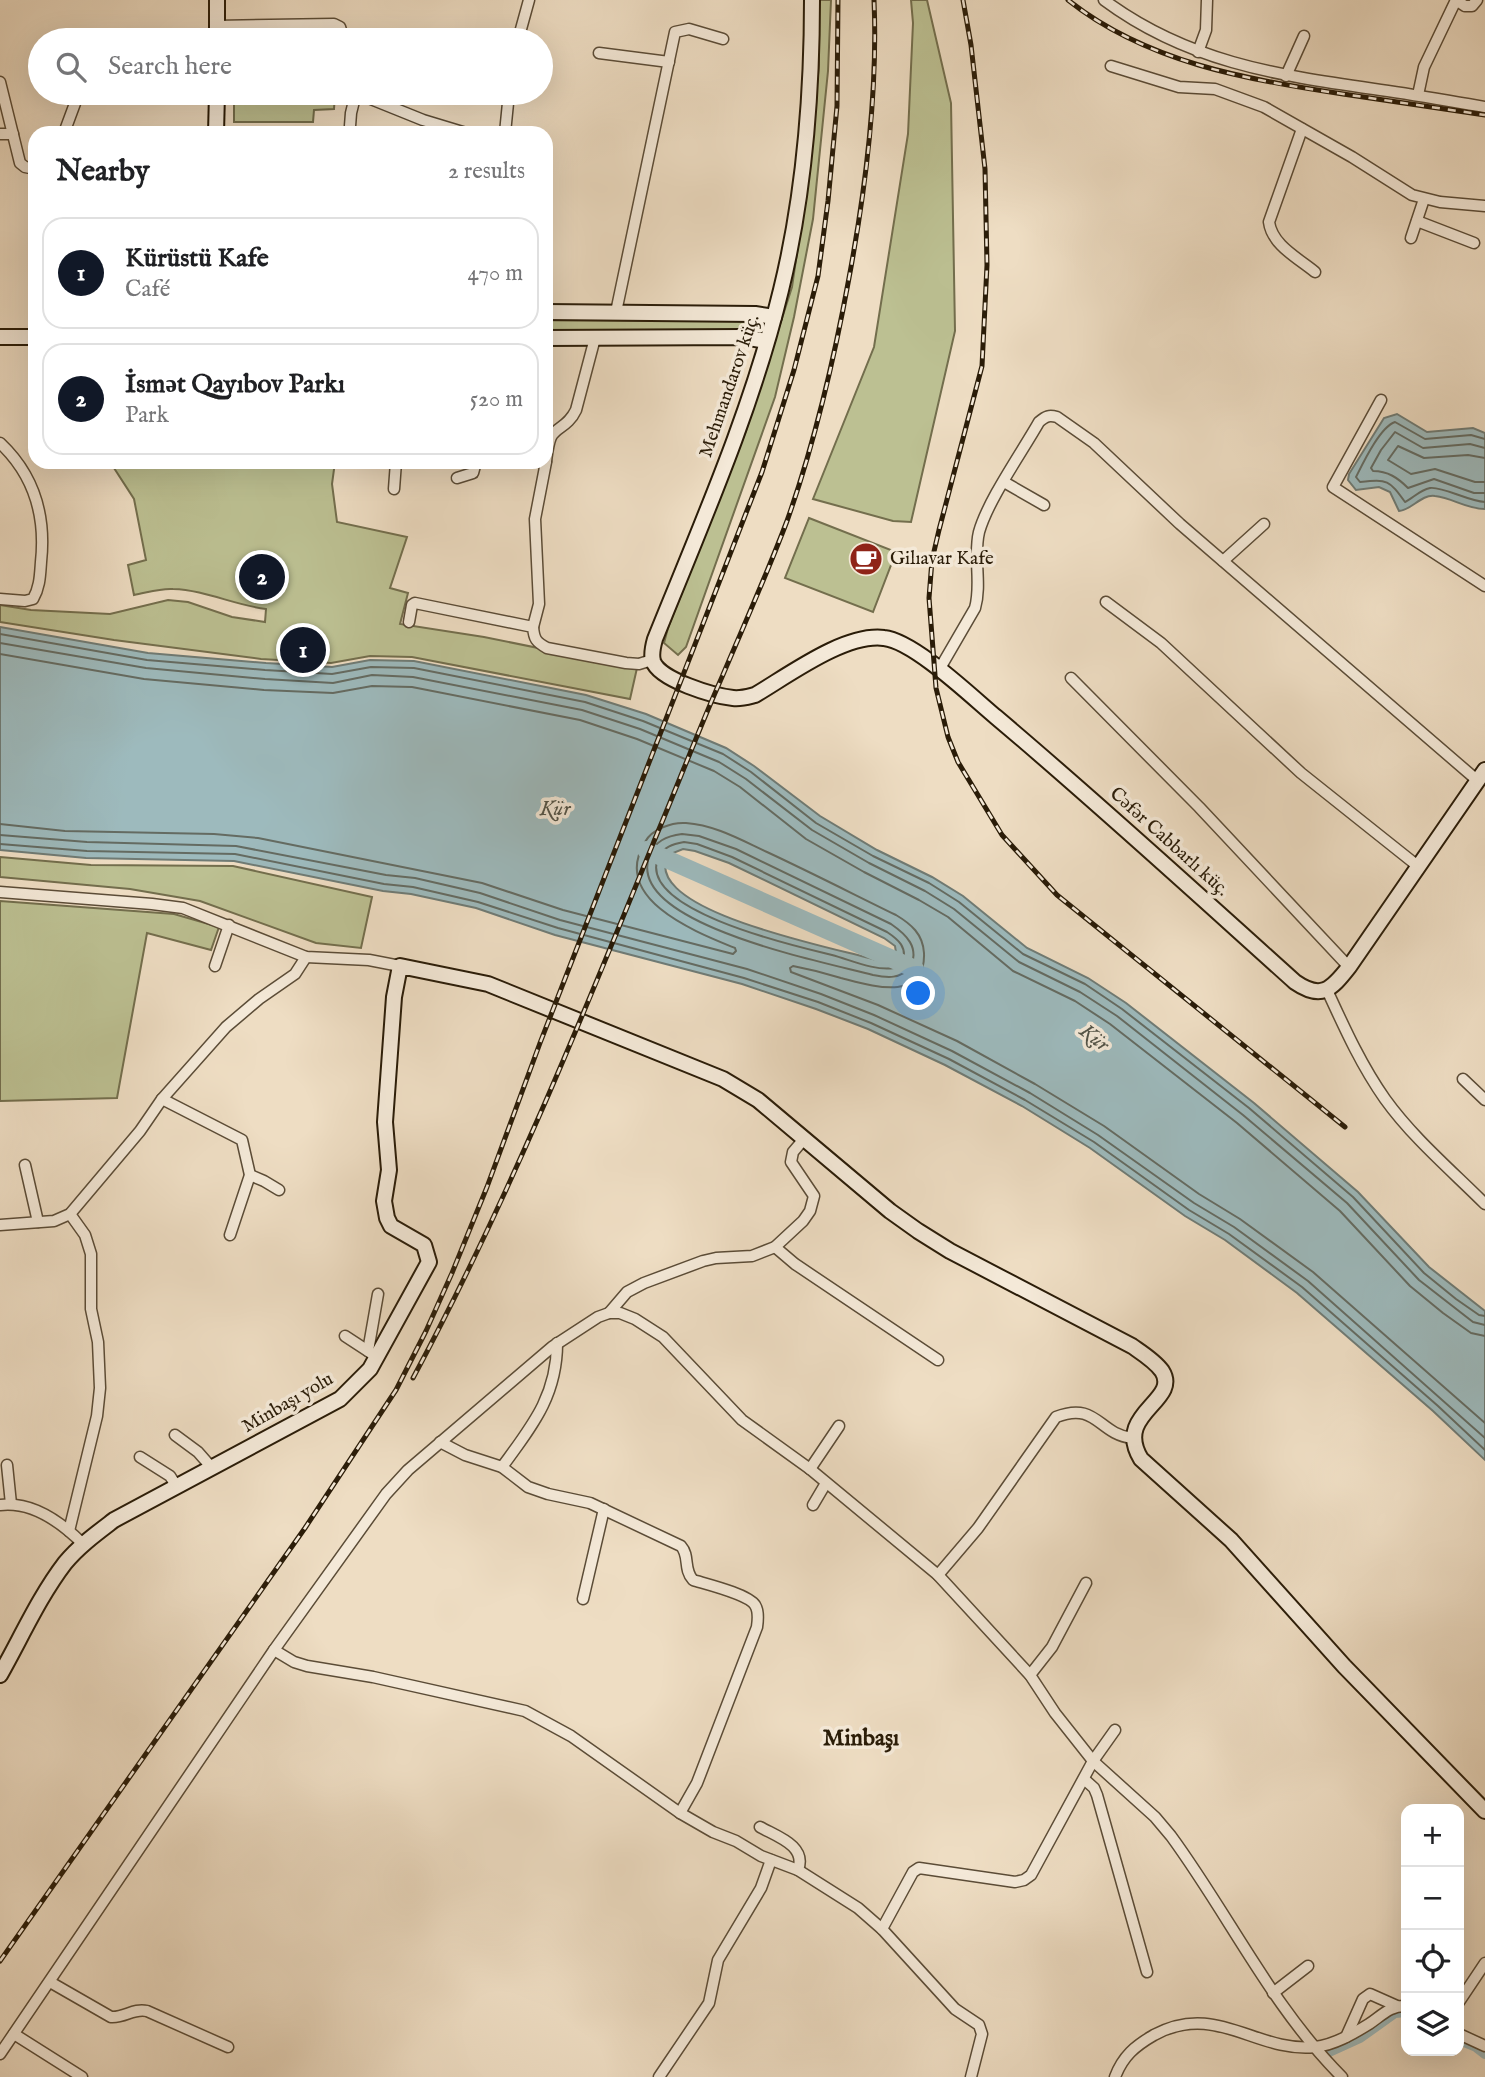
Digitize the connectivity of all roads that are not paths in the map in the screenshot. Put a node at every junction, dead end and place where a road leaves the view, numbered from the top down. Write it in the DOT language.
graph roads {
  1 [pos="217,0"];
  2 [pos="529,0"];
  3 [pos="812,0"];
  4 [pos="1104,0"];
  5 [pos="1207,0"];
  6 [pos="1456,0"];
  7 [pos="1477,0"];
  8 [pos="217,28"];
  9 [pos="282,28"];
  10 [pos="340,28"];
  11 [pos="521,28"];
  12 [pos="1304,36"];
  13 [pos="723,39"];
  14 [pos="1198,52"];
  15 [pos="599,53"];
  16 [pos="669,62"];
  17 [pos="1111,66"];
  18 [pos="1286,76"];
  19 [pos="0,82"];
  20 [pos="1418,95"];
  21 [pos="74,105"];
  22 [pos="216,105"];
  23 [pos="353,105"];
  24 [pos="386,105"];
  25 [pos="508,105"];
  26 [pos="1485,107"];
  27 [pos="67,126"];
  28 [pos="216,126"];
  29 [pos="350,126"];
  30 [pos="443,126"];
  31 [pos="506,126"];
  32 [pos="1302,129"];
  33 [pos="0,134"];
  34 [pos="13,134"];
  35 [pos="28,168"];
  36 [pos="1424,199"];
  37 [pos="1485,206"];
  38 [pos="1417,221"];
  39 [pos="1411,238"];
  40 [pos="1474,243"];
  41 [pos="1315,272"];
  42 [pos="553,312"];
  43 [pos="616,312"];
  44 [pos="774,317"];
  45 [pos="0,337"];
  46 [pos="28,337"];
  47 [pos="553,338"];
  48 [pos="595,338"];
  49 [pos="766,341"];
  50 [pos="1381,400"];
  51 [pos="553,434"];
  52 [pos="0,443"];
  53 [pos="395,469"];
  54 [pos="475,469"];
  55 [pos="545,469"];
  56 [pos="457,478"];
  57 [pos="1004,482"];
  58 [pos="394,489"];
  59 [pos="1044,505"];
  60 [pos="1264,524"];
  61 [pos="1223,561"];
  62 [pos="1485,586"];
  63 [pos="0,599"];
  64 [pos="1106,602"];
  65 [pos="409,622"];
  66 [pos="533,627"];
  67 [pos="652,660"];
  68 [pos="939,670"];
  69 [pos="1071,678"];
  70 [pos="1482,776"];
  71 [pos="1419,867"];
  72 [pos="0,892"];
  73 [pos="229,925"];
  74 [pos="306,957"];
  75 [pos="215,966"];
  76 [pos="400,966"];
  77 [pos="1349,967"];
  78 [pos="1327,990"];
  79 [pos="1463,1079"];
  80 [pos="162,1099"];
  81 [pos="1485,1100"];
  82 [pos="804,1139"];
  83 [pos="26,1165"];
  84 [pos="250,1175"];
  85 [pos="279,1190"];
  86 [pos="1485,1204"];
  87 [pos="70,1214"];
  88 [pos="38,1222"];
  89 [pos="0,1226"];
  90 [pos="230,1235"];
  91 [pos="775,1247"];
  92 [pos="378,1294"];
  93 [pos="609,1313"];
  94 [pos="345,1336"];
  95 [pos="557,1343"];
  96 [pos="373,1354"];
  97 [pos="938,1360"];
  98 [pos="839,1426"];
  99 [pos="175,1435"];
  100 [pos="1132,1438"];
  101 [pos="440,1441"];
  102 [pos="140,1457"];
  103 [pos="7,1465"];
  104 [pos="502,1467"];
  105 [pos="212,1468"];
  106 [pos="810,1469"];
  107 [pos="826,1483"];
  108 [pos="177,1487"];
  109 [pos="6,1504"];
  110 [pos="813,1504"];
  111 [pos="604,1509"];
  112 [pos="69,1531"];
  113 [pos="83,1545"];
  114 [pos="938,1575"];
  115 [pos="1086,1583"];
  116 [pos="583,1599"];
  117 [pos="274,1650"];
  118 [pos="0,1675"];
  119 [pos="1030,1675"];
  120 [pos="1115,1730"];
  121 [pos="1093,1761"];
  122 [pos="1084,1779"];
  123 [pos="1485,1811"];
  124 [pos="680,1813"];
  125 [pos="760,1827"];
  126 [pos="771,1860"];
  127 [pos="798,1870"];
  128 [pos="883,1929"];
  129 [pos="1485,1963"];
  130 [pos="1308,1966"];
  131 [pos="1147,1972"];
  132 [pos="50,1982"];
  133 [pos="1273,1993"];
  134 [pos="1464,1994"];
  135 [pos="1401,2006"];
  136 [pos="1401,2007"];
  137 [pos="14,2034"];
  138 [pos="1464,2036"];
  139 [pos="1346,2037"];
  140 [pos="1485,2046"];
  141 [pos="228,2047"];
  142 [pos="1315,2047"];
  143 [pos="0,2054"];
  144 [pos="82,2077"];
  145 [pos="659,2077"];
  146 [pos="971,2077"];
  147 [pos="1115,2077"];
  148 [pos="1342,2077"];
  1 -- 8 [label="street"];
  2 -- 11 [label="street"];
  3 -- 44 [label="street, Mehmandarov küç."];
  4 -- 14 [label="street"];
  5 -- 14 [label="street"];
  6 -- 7 [label="street"];
  6 -- 20 [label="street"];
  9 -- 10 [label="street"];
  12 -- 18 [label="street"];
  13 -- 16 [label="street"];
  14 -- 18 [label="street"];
  15 -- 16 [label="street"];
  16 -- 43 [label="street"];
  17 -- 32 [label="street"];
  18 -- 20 [label="street"];
  19 -- 34 [label="street"];
  20 -- 26 [label="street"];
  21 -- 27 [label="street"];
  22 -- 28 [label="street"];
  23 -- 29 [label="street"];
  24 -- 30 [label="street"];
  25 -- 31 [label="street"];
  32 -- 36 [label="street"];
  32 -- 41 [label="street"];
  33 -- 34 [label="street"];
  34 -- 35 [label="street"];
  36 -- 37 [label="street"];
  36 -- 38 [label="street"];
  38 -- 39 [label="street"];
  38 -- 40 [label="street"];
  42 -- 43 [label="street"];
  43 -- 44 [label="street"];
  44 -- 49 [label="street, Mehmandarov küç."];
  45 -- 46 [label="street"];
  47 -- 48 [label="street"];
  48 -- 49 [label="street"];
  48 -- 51 [label="street"];
  49 -- 67 [label="street, Mehmandarov küç."];
  50 -- 62 [label="street"];
  52 -- 63 [label="street"];
  53 -- 58 [label="street"];
  54 -- 56 [label="street"];
  55 -- 66 [label="street"];
  57 -- 59 [label="street"];
  57 -- 61 [label="street"];
  57 -- 68 [label="street"];
  60 -- 61 [label="street"];
  61 -- 70 [label="street"];
  64 -- 71 [label="street"];
  65 -- 66 [label="street"];
  66 -- 67 [label="street"];
  67 -- 68 [label="street, Cəfər Cabbarlı küç."];
  68 -- 78 [label="street, Cəfər Cabbarlı küç."];
  69 -- 77 [label="street"];
  70 -- 71 [label="street"];
  71 -- 77 [label="street"];
  72 -- 73 [label="street"];
  73 -- 74 [label="street"];
  73 -- 75 [label="street"];
  74 -- 76 [label="street"];
  74 -- 80 [label="street"];
  76 -- 82 [label="street"];
  76 -- 96 [label="street, Minbaşı yolu"];
  77 -- 78 [label="street"];
  78 -- 86 [label="street"];
  79 -- 81 [label="street"];
  80 -- 84 [label="street"];
  80 -- 87 [label="street"];
  82 -- 91 [label="street"];
  82 -- 100 [label="street"];
  83 -- 88 [label="street"];
  84 -- 85 [label="street"];
  84 -- 90 [label="street"];
  87 -- 88 [label="street"];
  87 -- 112 [label="street"];
  88 -- 89 [label="street"];
  91 -- 93 [label="street"];
  91 -- 97 [label="street"];
  92 -- 96 [label="street"];
  93 -- 95 [label="street"];
  93 -- 106 [label="street"];
  94 -- 96 [label="street"];
  95 -- 101 [label="street"];
  95 -- 104 [label="street"];
  96 -- 105 [label="street, Minbaşı yolu"];
  98 -- 106 [label="street"];
  99 -- 105 [label="street"];
  100 -- 114 [label="street"];
  100 -- 123 [label="street"];
  101 -- 104 [label="street"];
  101 -- 117 [label="street"];
  102 -- 108 [label="street"];
  103 -- 109 [label="street"];
  104 -- 111 [label="street"];
  105 -- 108 [label="street, Minbaşı yolu"];
  106 -- 107 [label="street"];
  107 -- 110 [label="street"];
  107 -- 114 [label="street"];
  108 -- 113 [label="street, Minbaşı yolu"];
  109 -- 112 [label="street"];
  111 -- 116 [label="street"];
  111 -- 124 [label="street"];
  112 -- 113 [label="street"];
  113 -- 118 [label="street, Minbaşı yolu"];
  114 -- 119 [label="street"];
  115 -- 119 [label="street"];
  117 -- 124 [label="street"];
  117 -- 132 [label="street"];
  119 -- 121 [label="street"];
  120 -- 121 [label="street"];
  121 -- 122 [label="street"];
  121 -- 133 [label="street"];
  122 -- 128 [label="street"];
  122 -- 131 [label="street"];
  124 -- 126 [label="street"];
  125 -- 127 [label="street"];
  126 -- 127 [label="street"];
  126 -- 145 [label="street"];
  127 -- 128 [label="street"];
  128 -- 146 [label="street"];
  129 -- 134 [label="street"];
  130 -- 133 [label="street"];
  132 -- 137 [label="street"];
  132 -- 141 [label="street"];
  133 -- 142 [label="street"];
  135 -- 139 [label="street"];
  136 -- 139 [label="street"];
  137 -- 143 [label="street"];
  137 -- 144 [label="street"];
  138 -- 140 [label="street"];
  139 -- 142 [label="street"];
  142 -- 147 [label="street"];
  142 -- 148 [label="street"];
}
